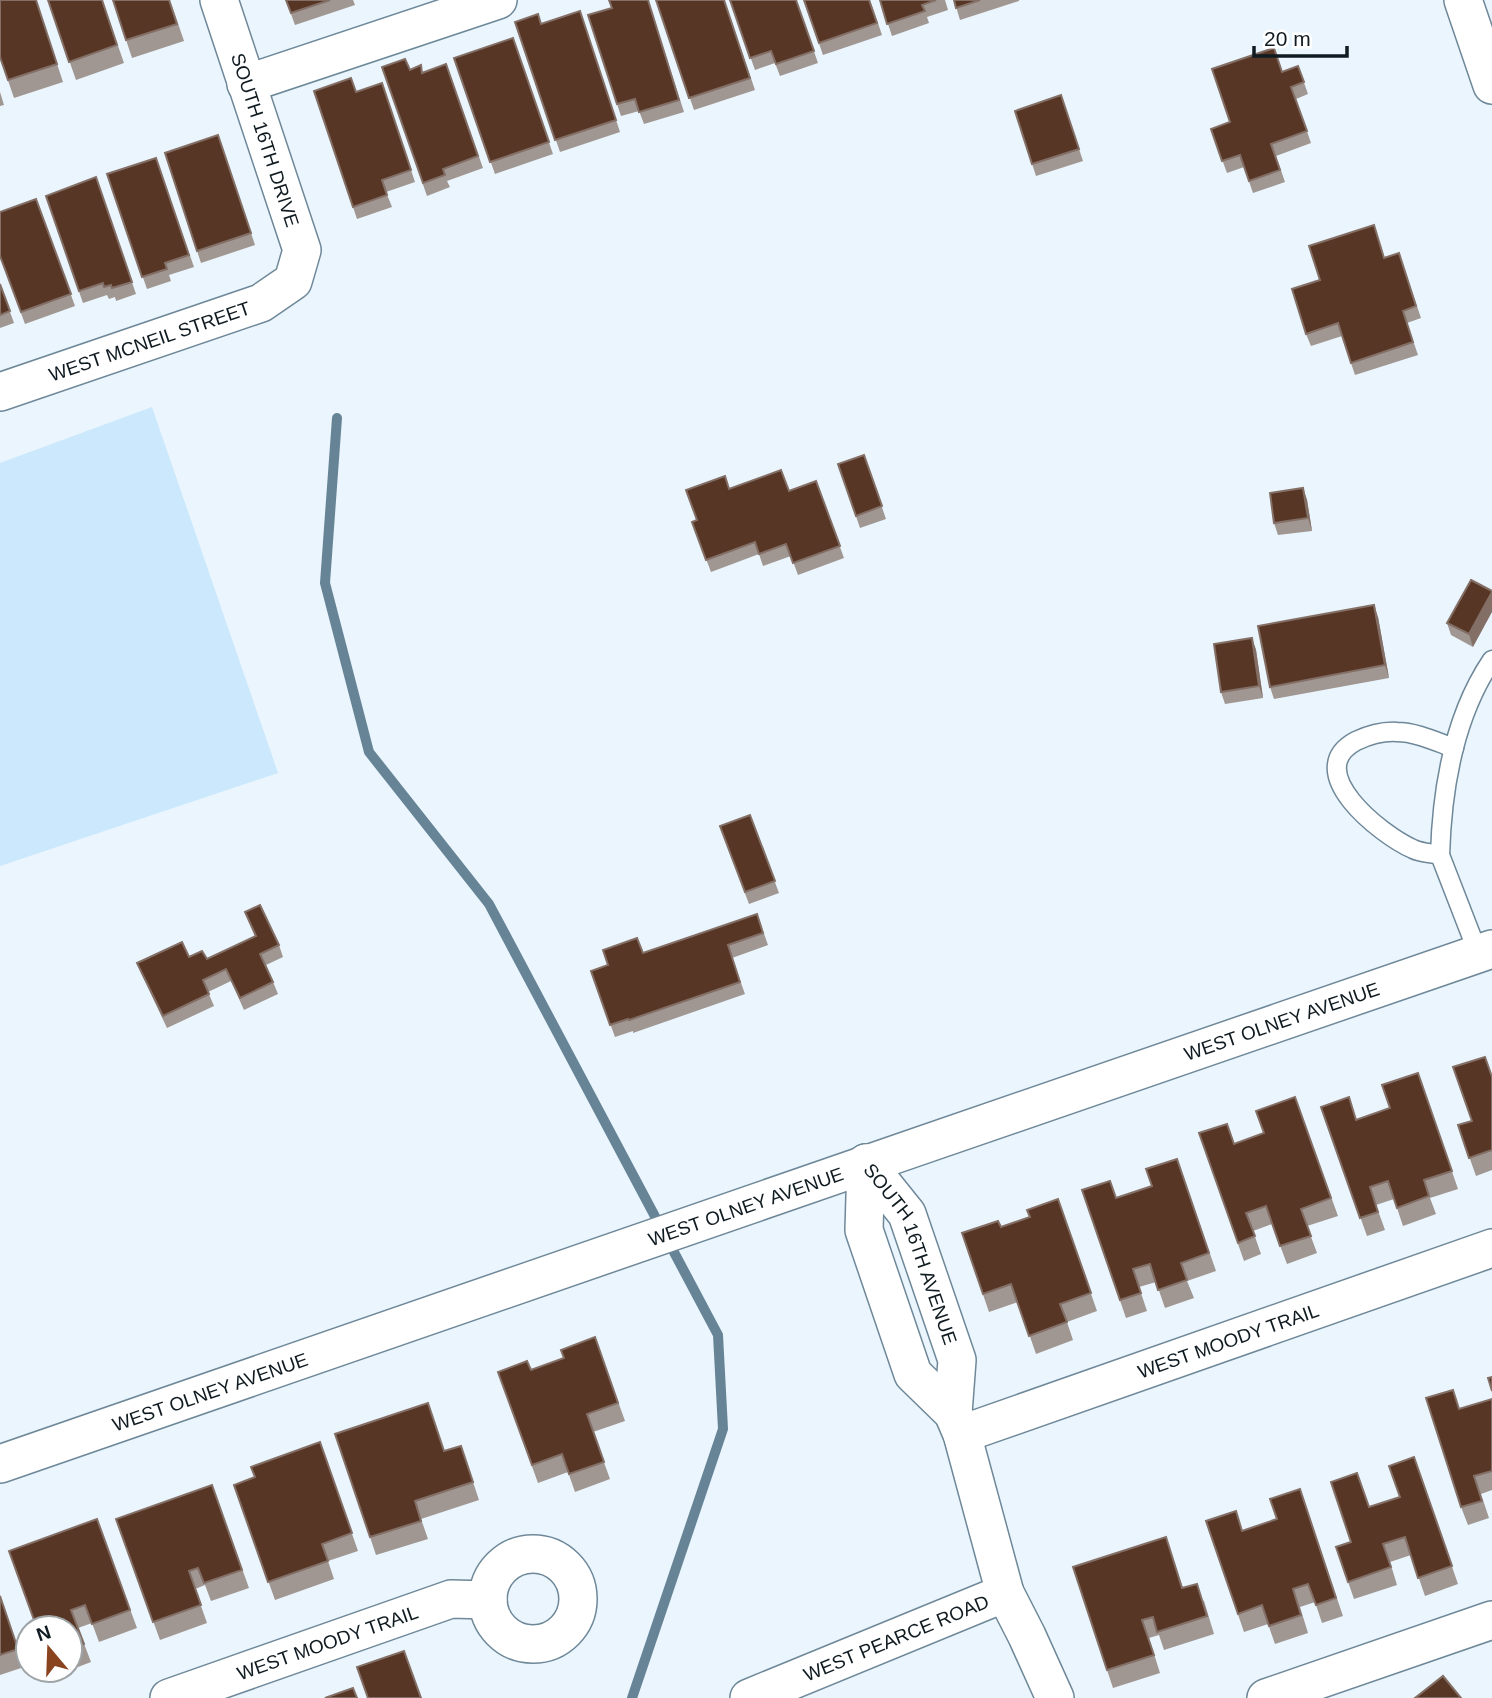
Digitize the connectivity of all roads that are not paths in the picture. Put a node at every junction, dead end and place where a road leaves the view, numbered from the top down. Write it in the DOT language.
graph roads {
  1 [pos="219,0"];
  2 [pos="498,0"];
  3 [pos="1463,0"];
  4 [pos="247,84"];
  5 [pos="1492,85"];
  6 [pos="293,281"];
  7 [pos="0,392"];
  8 [pos="1492,660"];
  9 [pos="1454,748"];
  10 [pos="1440,855"];
  11 [pos="1485,951"];
  12 [pos="866,1163"];
  13 [pos="1492,1248"];
  14 [pos="958,1424"];
  15 [pos="0,1464"];
  16 [pos="1005,1594"];
  17 [pos="488,1600"];
  18 [pos="1492,1620"];
  19 [pos="169,1698"];
  20 [pos="749,1698"];
  21 [pos="1055,1698"];
  22 [pos="1266,1698"];
  1 -- 4 [label="street, SOUTH 16TH DRIVE"];
  2 -- 4 [label="street"];
  3 -- 5 [label="street"];
  4 -- 6 [label="street, SOUTH 16TH DRIVE"];
  6 -- 7 [label="street, WEST MCNEIL STREET"];
  8 -- 9 [label="lane"];
  9 -- 10 [label="lane"];
  9 -- 10 [label="lane"];
  10 -- 11 [label="lane"];
  11 -- 12 [label="street, WEST OLNEY AVENUE"];
  12 -- 14 [label="street, SOUTH 16TH AVENUE"];
  12 -- 15 [label="street, WEST OLNEY AVENUE"];
  13 -- 14 [label="street, WEST MOODY TRAIL"];
  14 -- 16 [label="street"];
  16 -- 20 [label="street, WEST PEARCE ROAD"];
  16 -- 21 [label="street"];
  17 -- 19 [label="street, WEST MOODY TRAIL"];
  18 -- 22 [label="street"];
}
